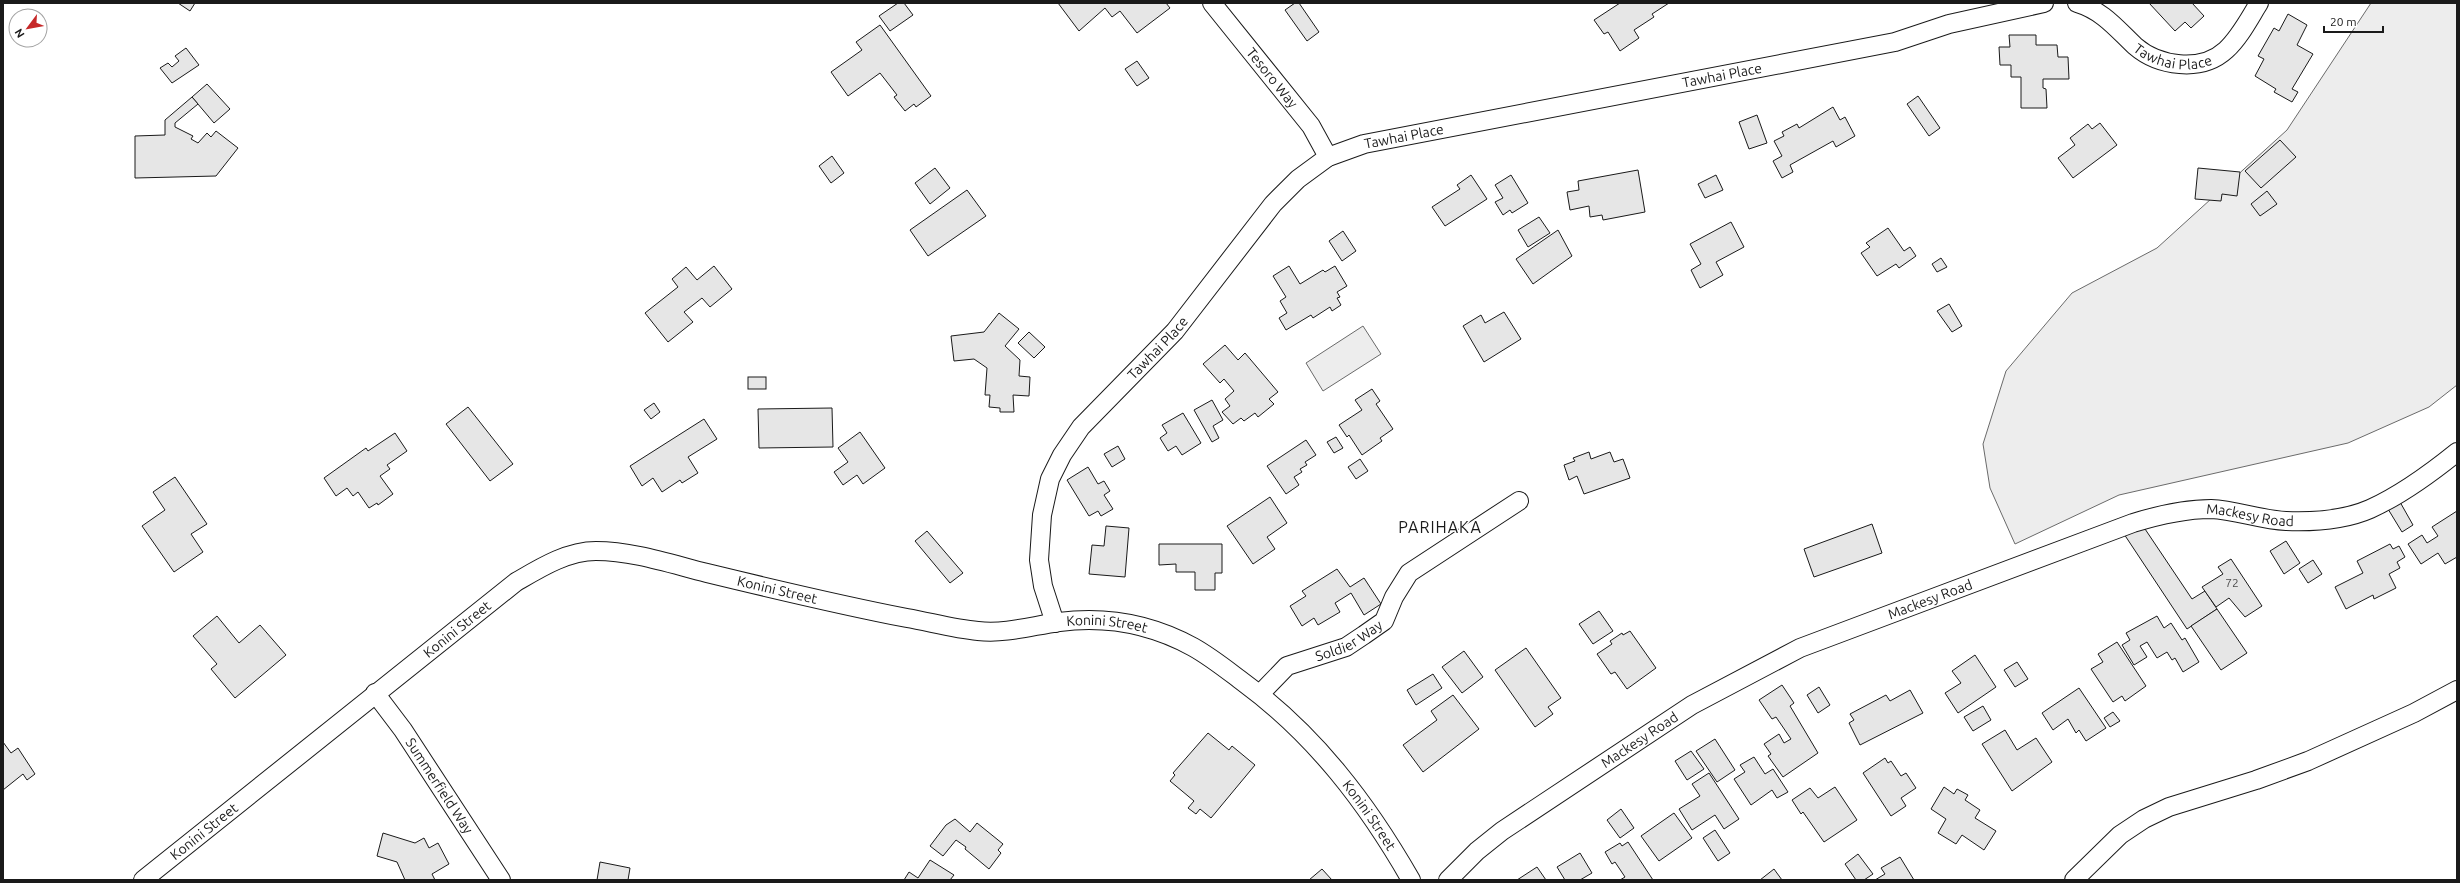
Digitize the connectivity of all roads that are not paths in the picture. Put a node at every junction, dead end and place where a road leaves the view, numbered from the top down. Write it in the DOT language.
graph roads {
  1 [pos="1212,3"];
  2 [pos="2044,3"];
  3 [pos="2077,3"];
  4 [pos="2259,3"];
  5 [pos="1328,157"];
  6 [pos="2457,452"];
  7 [pos="1519,502"];
  8 [pos="1055,623"];
  9 [pos="2457,690"];
  10 [pos="375,693"];
  11 [pos="1260,694"];
  12 [pos="143,880"];
  13 [pos="501,880"];
  14 [pos="1411,880"];
  15 [pos="1448,880"];
  16 [pos="2074,880"];
  1 -- 5 [label="street, Tesoro Way"];
  2 -- 5 [label="street, Tawhai Place"];
  3 -- 4 [label="street, Tawhai Place"];
  5 -- 8 [label="street, Tawhai Place"];
  6 -- 15 [label="street, Mackesy Road"];
  7 -- 11 [label="street, Soldier Way"];
  8 -- 10 [label="street, Konini Street"];
  8 -- 11 [label="street, Konini Street"];
  9 -- 16 [label="street"];
  10 -- 12 [label="street, Konini Street"];
  10 -- 13 [label="street, Summerfield Way"];
  11 -- 14 [label="street, Konini Street"];
}
